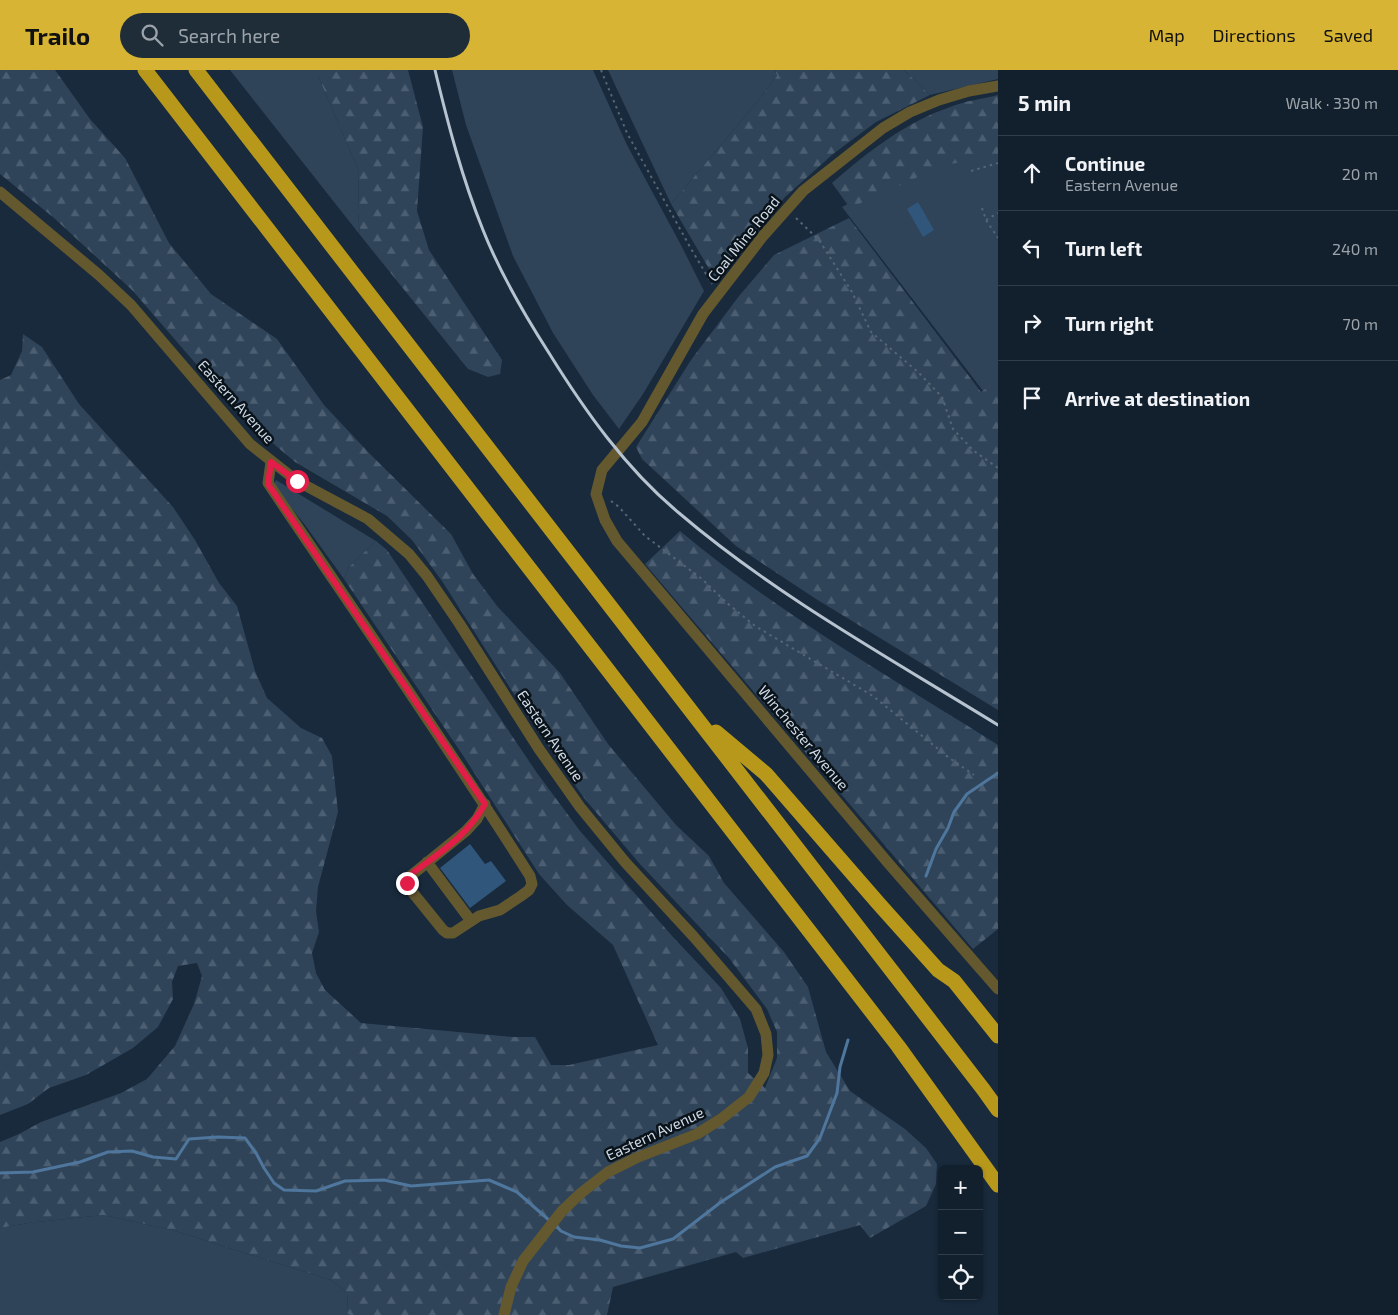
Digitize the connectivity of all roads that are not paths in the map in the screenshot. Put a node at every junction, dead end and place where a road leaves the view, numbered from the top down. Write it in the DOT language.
graph roads {
  1 [pos="145,70"];
  2 [pos="196,70"];
  3 [pos="998,86"];
  4 [pos="0,192"];
  5 [pos="271,462"];
  6 [pos="597,494"];
  7 [pos="694,714"];
  8 [pos="485,804"];
  9 [pos="427,862"];
  10 [pos="471,921"];
  11 [pos="938,970"];
  12 [pos="998,989"];
  13 [pos="998,1036"];
  14 [pos="998,1050"];
  15 [pos="998,1110"];
  16 [pos="998,1185"];
  17 [pos="504,1315"];
  1 -- 16 [label="highway"];
  2 -- 7 [label="highway"];
  3 -- 6 [label="street, Coal Mine Road"];
  4 -- 5 [label="street, Eastern Avenue"];
  5 -- 8 [label="street"];
  5 -- 17 [label="street, Eastern Avenue"];
  6 -- 12 [label="street, Winchester Avenue"];
  7 -- 11 [label="highway"];
  7 -- 15 [label="highway"];
  8 -- 9 [label="street"];
  8 -- 10 [label="street"];
  9 -- 10 [label="street"];
  9 -- 10 [label="street"];
  11 -- 13 [label="highway"];
  11 -- 14 [label="highway"];
}
